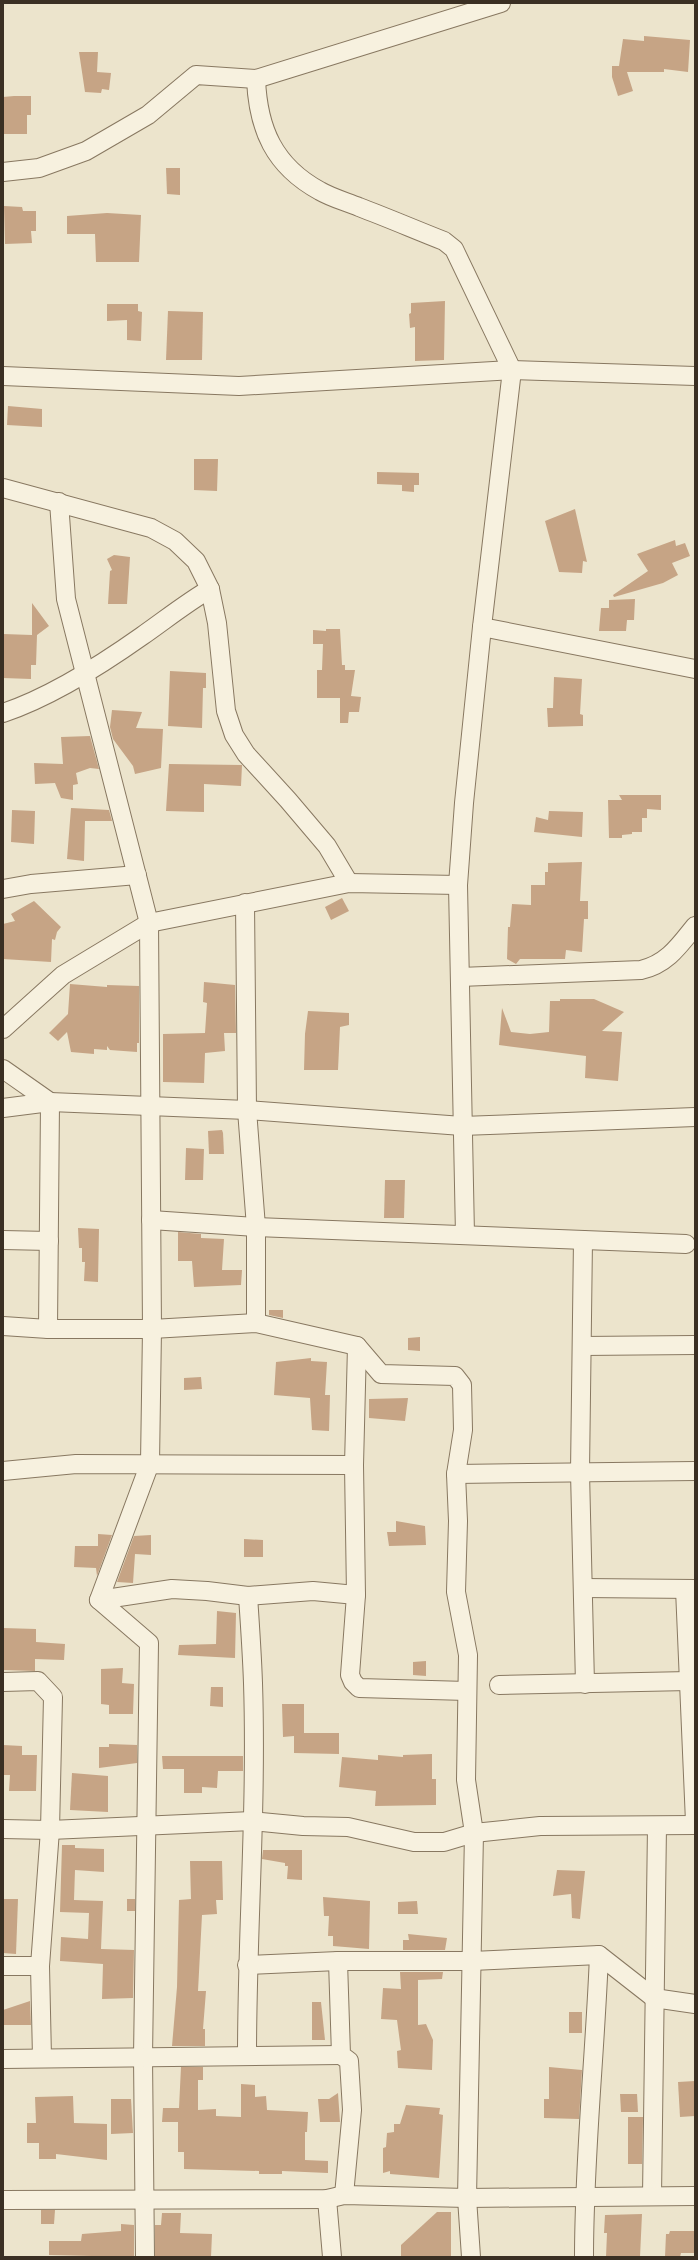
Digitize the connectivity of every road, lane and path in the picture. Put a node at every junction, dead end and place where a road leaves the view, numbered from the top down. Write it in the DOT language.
graph roads {
  1 [pos="501,3"];
  2 [pos="256,79"];
  3 [pos="3,172"];
  4 [pos="512,370"];
  5 [pos="3,376"];
  6 [pos="695,376"];
  7 [pos="3,488"];
  8 [pos="59,502"];
  9 [pos="210,589"];
  10 [pos="482,627"];
  11 [pos="695,669"];
  12 [pos="86,671"];
  13 [pos="3,713"];
  14 [pos="137,876"];
  15 [pos="349,883"];
  16 [pos="458,885"];
  17 [pos="3,889"];
  18 [pos="245,903"];
  19 [pos="149,923"];
  20 [pos="695,926"];
  21 [pos="460,977"];
  22 [pos="3,1028"];
  23 [pos="3,1069"];
  24 [pos="50,1102"];
  25 [pos="149,1106"];
  26 [pos="3,1108"];
  27 [pos="248,1110"];
  28 [pos="695,1117"];
  29 [pos="462,1126"];
  30 [pos="151,1220"];
  31 [pos="256,1227"];
  32 [pos="465,1235"];
  33 [pos="3,1240"];
  34 [pos="583,1240"];
  35 [pos="49,1241"];
  36 [pos="686,1244"];
  37 [pos="256,1323"];
  38 [pos="3,1326"];
  39 [pos="152,1328"];
  40 [pos="48,1329"];
  41 [pos="695,1345"];
  42 [pos="357,1346"];
  43 [pos="582,1346"];
  44 [pos="150,1463"];
  45 [pos="354,1465"];
  46 [pos="695,1470"];
  47 [pos="3,1471"];
  48 [pos="580,1472"];
  49 [pos="456,1474"];
  50 [pos="583,1588"];
  51 [pos="690,1589"];
  52 [pos="356,1595"];
  53 [pos="248,1596"];
  54 [pos="99,1600"];
  55 [pos="689,1681"];
  56 [pos="3,1682"];
  57 [pos="585,1684"];
  58 [pos="499,1685"];
  59 [pos="468,1691"];
  60 [pos="252,1821"];
  61 [pos="695,1822"];
  62 [pos="147,1825"];
  63 [pos="695,1825"];
  64 [pos="657,1826"];
  65 [pos="3,1829"];
  66 [pos="50,1830"];
  67 [pos="474,1833"];
  68 [pos="599,1955"];
  69 [pos="338,1961"];
  70 [pos="472,1961"];
  71 [pos="247,1965"];
  72 [pos="3,1966"];
  73 [pos="40,1966"];
  74 [pos="654,1998"];
  75 [pos="695,2004"];
  76 [pos="247,2055"];
  77 [pos="341,2055"];
  78 [pos="143,2057"];
  79 [pos="42,2058"];
  80 [pos="3,2059"];
  81 [pos="584,2195"];
  82 [pos="652,2196"];
  83 [pos="695,2196"];
  84 [pos="336,2197"];
  85 [pos="467,2198"];
  86 [pos="3,2200"];
  87 [pos="145,2200"];
  88 [pos="145,2257"];
  89 [pos="332,2257"];
  90 [pos="471,2257"];
  91 [pos="584,2257"];
  1 -- 2 [label="street"];
  2 -- 3 [label="street"];
  2 -- 4 [label="street"];
  4 -- 5 [label="street"];
  4 -- 6 [label="street"];
  4 -- 10 [label="street"];
  7 -- 8 [label="street"];
  8 -- 9 [label="street"];
  8 -- 12 [label="street"];
  9 -- 12 [label="street"];
  9 -- 15 [label="street"];
  10 -- 11 [label="street"];
  10 -- 16 [label="street"];
  12 -- 13 [label="street"];
  12 -- 14 [label="street"];
  14 -- 17 [label="street"];
  14 -- 19 [label="street"];
  15 -- 16 [label="street"];
  15 -- 18 [label="street"];
  16 -- 21 [label="street"];
  18 -- 19 [label="street"];
  18 -- 27 [label="street"];
  19 -- 22 [label="street"];
  19 -- 25 [label="street"];
  20 -- 21 [label="street"];
  21 -- 29 [label="street"];
  23 -- 24 [label="street"];
  24 -- 25 [label="street"];
  24 -- 26 [label="street"];
  24 -- 35 [label="street"];
  25 -- 27 [label="street"];
  25 -- 30 [label="street"];
  27 -- 29 [label="street"];
  27 -- 31 [label="street"];
  28 -- 29 [label="street"];
  29 -- 32 [label="street"];
  30 -- 31 [label="street"];
  30 -- 39 [label="street"];
  31 -- 32 [label="street"];
  31 -- 37 [label="street"];
  32 -- 34 [label="street"];
  33 -- 35 [label="street"];
  34 -- 36 [label="street"];
  34 -- 43 [label="street"];
  35 -- 40 [label="street"];
  37 -- 39 [label="street"];
  37 -- 42 [label="street"];
  38 -- 40 [label="street"];
  39 -- 40 [label="street"];
  39 -- 44 [label="street"];
  41 -- 43 [label="street"];
  42 -- 45 [label="street"];
  42 -- 49 [label="street"];
  43 -- 48 [label="street"];
  44 -- 45 [label="street"];
  44 -- 47 [label="street"];
  44 -- 54 [label="street"];
  45 -- 52 [label="street"];
  46 -- 48 [label="street"];
  48 -- 49 [label="street"];
  48 -- 50 [label="street"];
  49 -- 59 [label="street"];
  50 -- 51 [label="street"];
  50 -- 57 [label="street"];
  51 -- 55 [label="street"];
  52 -- 53 [label="street"];
  52 -- 59 [label="street"];
  53 -- 54 [label="street"];
  53 -- 60 [label="street"];
  54 -- 62 [label="street"];
  55 -- 57 [label="street"];
  55 -- 61 [label="street"];
  56 -- 66 [label="street"];
  57 -- 58 [label="street"];
  59 -- 67 [label="street"];
  60 -- 62 [label="street"];
  60 -- 67 [label="street"];
  60 -- 71 [label="street"];
  62 -- 66 [label="street"];
  62 -- 78 [label="street"];
  63 -- 64 [label="street"];
  64 -- 67 [label="street"];
  64 -- 74 [label="street"];
  65 -- 66 [label="street"];
  66 -- 73 [label="street"];
  67 -- 70 [label="street"];
  68 -- 70 [label="street"];
  68 -- 74 [label="street"];
  68 -- 81 [label="street"];
  69 -- 70 [label="street"];
  69 -- 71 [label="street"];
  69 -- 77 [label="street"];
  70 -- 85 [label="street"];
  71 -- 76 [label="street"];
  72 -- 73 [label="street"];
  73 -- 79 [label="street"];
  74 -- 75 [label="street"];
  74 -- 82 [label="street"];
  76 -- 77 [label="street"];
  76 -- 78 [label="street"];
  77 -- 84 [label="street"];
  78 -- 79 [label="street"];
  78 -- 87 [label="street"];
  79 -- 80 [label="street"];
  81 -- 82 [label="street"];
  81 -- 85 [label="street"];
  81 -- 91 [label="street"];
  82 -- 83 [label="street"];
  84 -- 85 [label="street"];
  84 -- 87 [label="street"];
  84 -- 89 [label="street"];
  85 -- 90 [label="street"];
  86 -- 87 [label="street"];
  87 -- 88 [label="street"];
}
